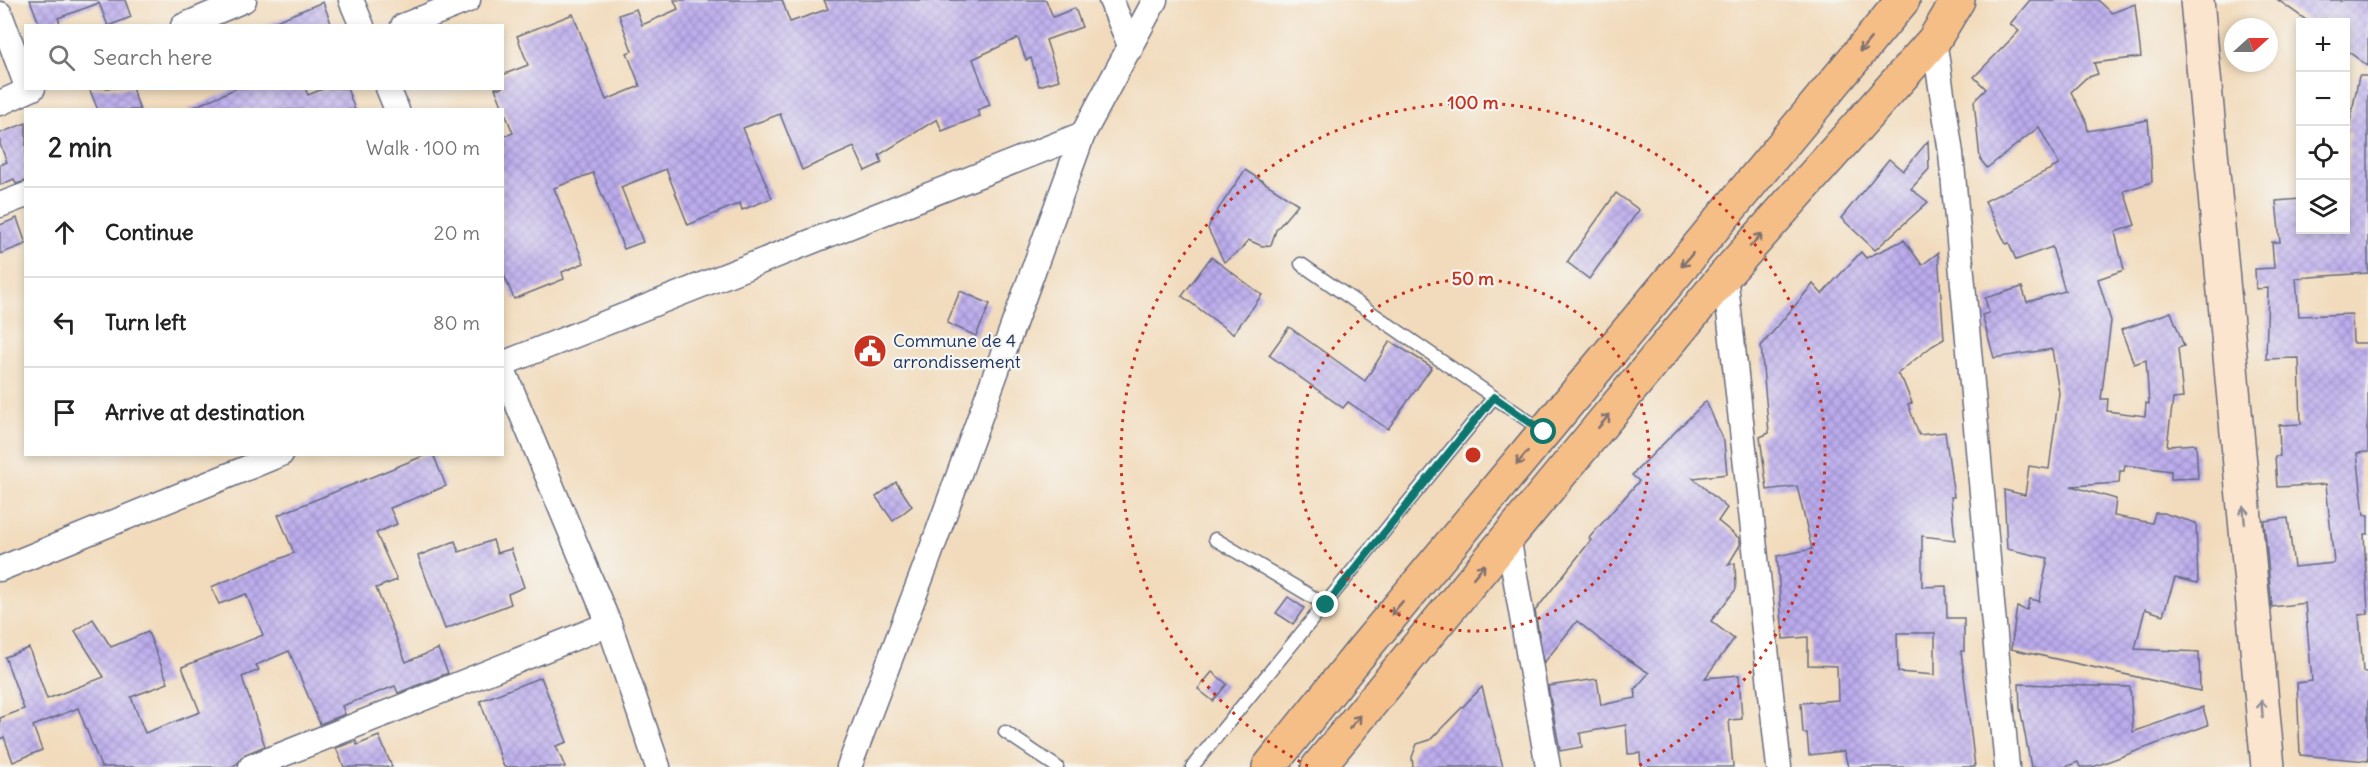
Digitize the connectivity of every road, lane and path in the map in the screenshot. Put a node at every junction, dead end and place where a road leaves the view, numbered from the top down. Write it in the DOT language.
graph roads {
  1 [pos="244,0"];
  2 [pos="351,0"];
  3 [pos="468,0"];
  4 [pos="1111,0"];
  5 [pos="1155,0"];
  6 [pos="1903,0"];
  7 [pos="1958,0"];
  8 [pos="2177,0"];
  9 [pos="2197,0"];
  10 [pos="0,14"];
  11 [pos="188,24"];
  12 [pos="361,24"];
  13 [pos="408,24"];
  14 [pos="1934,40"];
  15 [pos="1131,48"];
  16 [pos="24,76"];
  17 [pos="389,90"];
  18 [pos="30,92"];
  19 [pos="0,103"];
  20 [pos="396,108"];
  21 [pos="1083,134"];
  22 [pos="24,196"];
  23 [pos="0,205"];
  24 [pos="1301,264"];
  25 [pos="1725,275"];
  26 [pos="504,364"];
  27 [pos="504,370"];
  28 [pos="1494,397"];
  29 [pos="1544,432"];
  30 [pos="276,456"];
  31 [pos="1509,536"];
  32 [pos="1215,539"];
  33 [pos="0,569"];
  34 [pos="1326,605"];
  35 [pos="609,624"];
  36 [pos="1005,732"];
  37 [pos="251,767"];
  38 [pos="658,767"];
  39 [pos="849,767"];
  40 [pos="1057,767"];
  41 [pos="1192,767"];
  42 [pos="1269,767"];
  43 [pos="1318,767"];
  44 [pos="1548,767"];
  45 [pos="1779,767"];
  46 [pos="2007,767"];
  47 [pos="2245,767"];
  48 [pos="2268,767"];
  1 -- 11 [label="street"];
  2 -- 12 [label="street"];
  3 -- 13 [label="street"];
  4 -- 15 [label="street"];
  5 -- 15 [label="street"];
  6 -- 29 [label="highway, one-way"];
  7 -- 14 [label="highway"];
  8 -- 47 [label="street"];
  48 -- 9 [label="street, one-way"];
  10 -- 16 [label="street"];
  25 -- 14 [label="highway, one-way"];
  14 -- 46 [label="street"];
  15 -- 21 [label="street"];
  17 -- 20 [label="street"];
  18 -- 19 [label="street"];
  21 -- 26 [label="street"];
  21 -- 39 [label="street"];
  22 -- 23 [label="street"];
  24 -- 28 [label="lane"];
  31 -- 25 [label="highway, one-way"];
  25 -- 45 [label="street"];
  27 -- 35 [label="street"];
  28 -- 29 [label="lane"];
  28 -- 34 [label="lane"];
  29 -- 42 [label="highway, one-way"];
  30 -- 33 [label="street"];
  43 -- 31 [label="highway, one-way"];
  31 -- 44 [label="street"];
  32 -- 34 [label="lane"];
  34 -- 41 [label="lane"];
  35 -- 37 [label="street"];
  35 -- 38 [label="street"];
  36 -- 40 [label="lane"];
}
